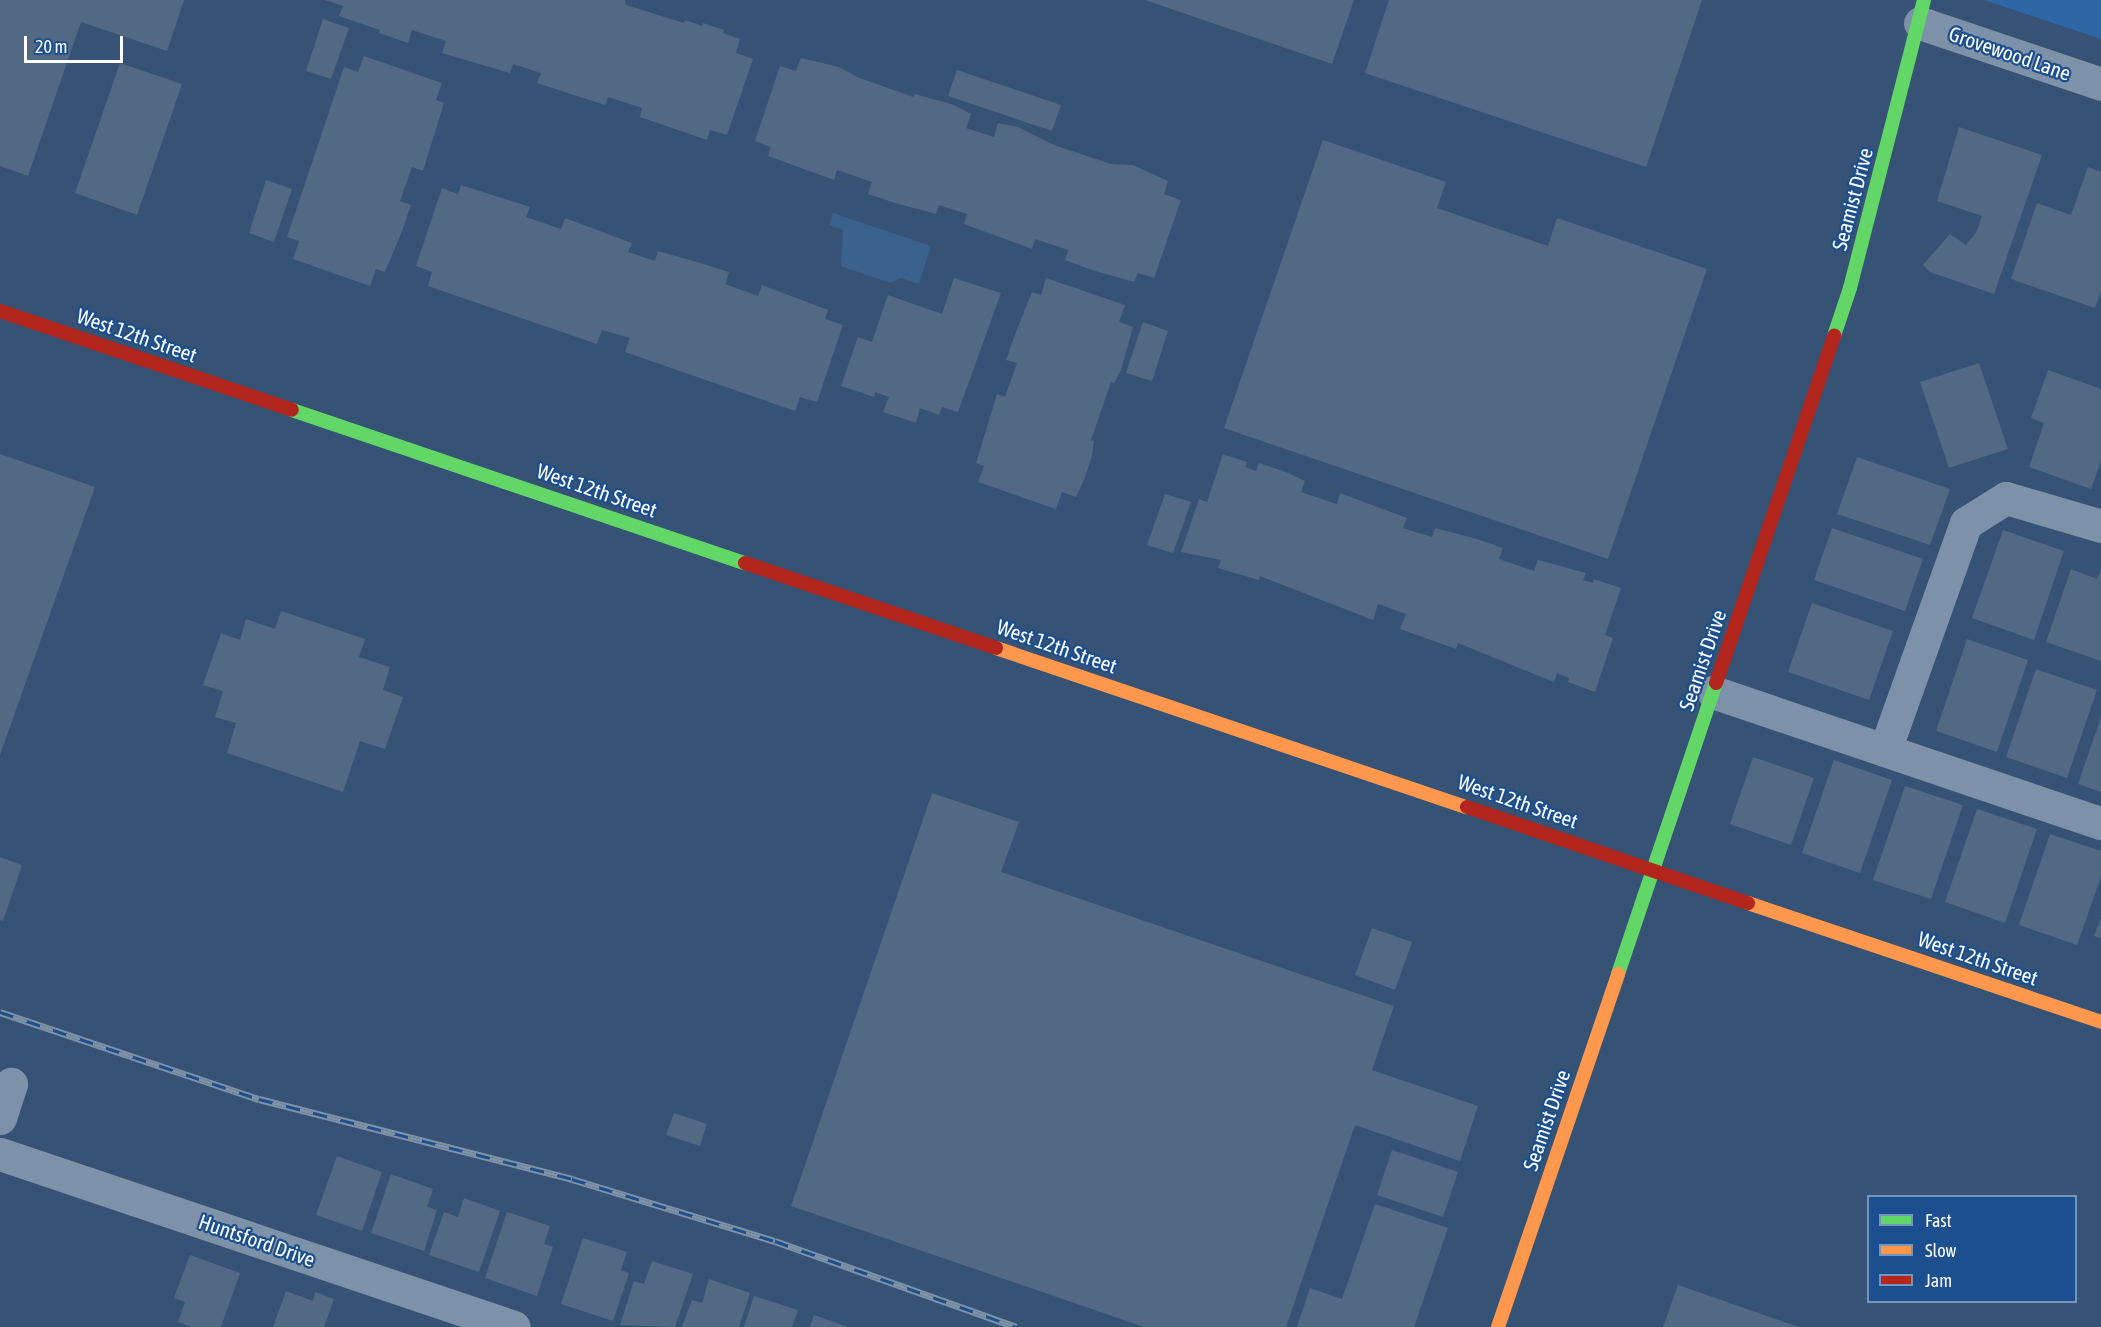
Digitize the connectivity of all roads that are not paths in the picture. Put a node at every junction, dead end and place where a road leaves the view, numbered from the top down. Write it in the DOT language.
graph roads {
  1 [pos="1922,12"];
  2 [pos="2101,84"];
  3 [pos="0,311"];
  4 [pos="2101,526"];
  5 [pos="1713,692"];
  6 [pos="1885,750"];
  7 [pos="2101,823"];
  8 [pos="1653,869"];
  9 [pos="2101,1022"];
  10 [pos="11,1084"];
  11 [pos="0,1118"];
  12 [pos="0,1154"];
  13 [pos="514,1327"];
  14 [pos="1498,1327"];
  1 -- 2 [label="street, Grovewood Lane"];
  1 -- 5 [label="street, Seamist Drive"];
  3 -- 8 [label="street, West 12th Street"];
  4 -- 6 [label="street"];
  5 -- 6 [label="street"];
  5 -- 8 [label="street, Seamist Drive"];
  6 -- 7 [label="street"];
  8 -- 9 [label="street, West 12th Street"];
  8 -- 14 [label="street, Seamist Drive"];
  10 -- 11 [label="street"];
  12 -- 13 [label="street, Huntsford Drive"];
}
